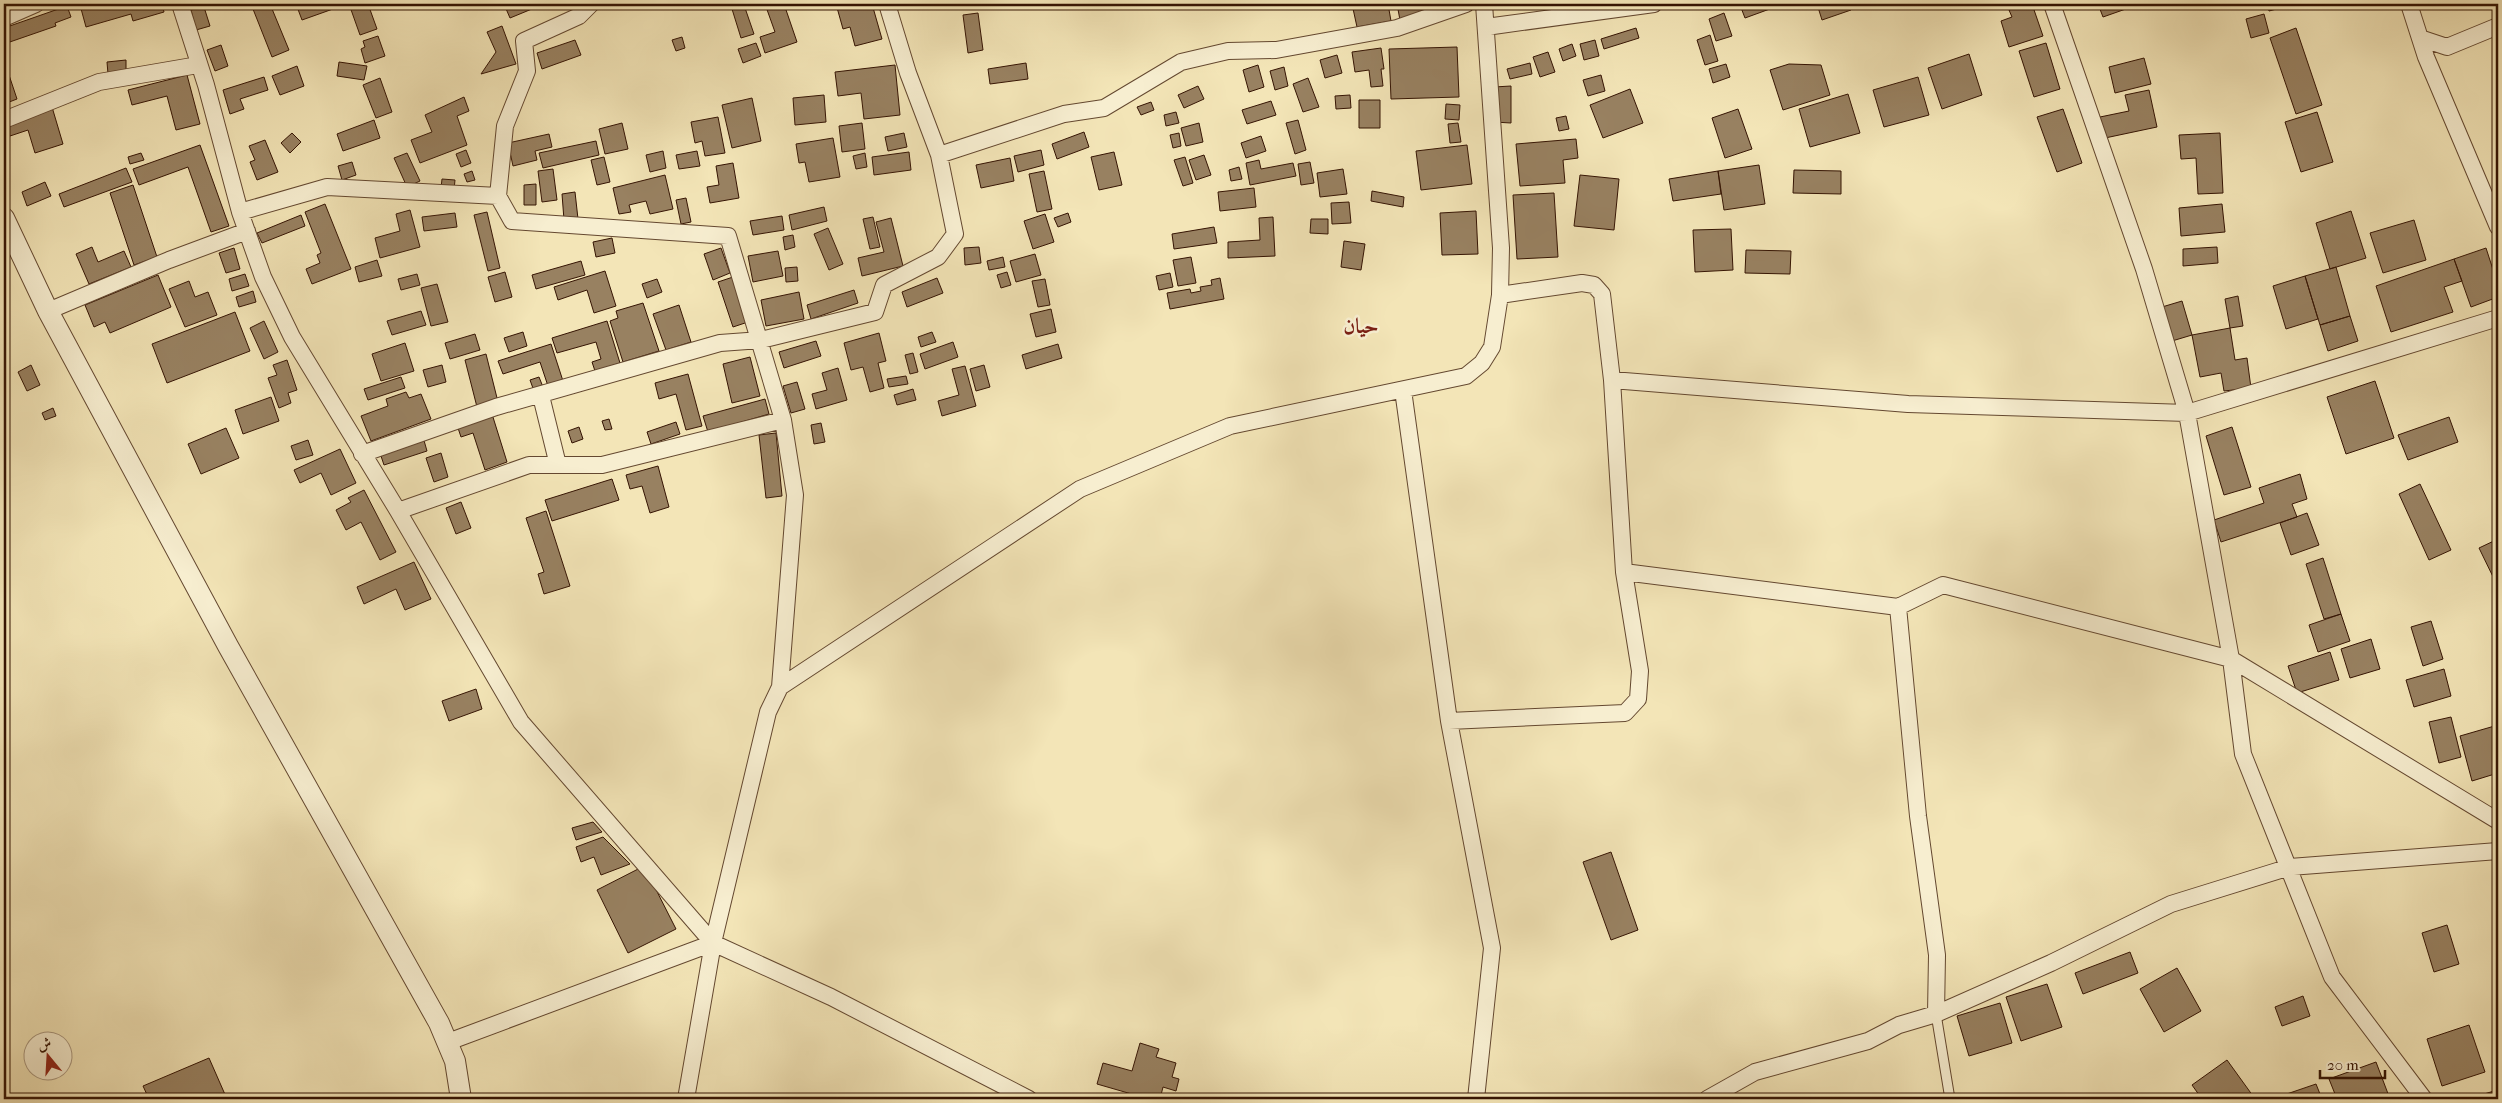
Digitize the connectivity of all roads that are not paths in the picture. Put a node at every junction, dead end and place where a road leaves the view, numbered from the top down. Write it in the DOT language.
graph roads {
  1 [pos="36,4"];
  2 [pos="180,4"];
  3 [pos="591,4"];
  4 [pos="886,4"];
  5 [pos="1466,4"];
  6 [pos="1484,4"];
  7 [pos="1654,4"];
  8 [pos="2052,4"];
  9 [pos="2409,4"];
  10 [pos="4,18"];
  11 [pos="2498,26"];
  12 [pos="1486,27"];
  13 [pos="2420,38"];
  14 [pos="198,65"];
  15 [pos="4,120"];
  16 [pos="938,155"];
  17 [pos="498,196"];
  18 [pos="240,212"];
  19 [pos="4,218"];
  20 [pos="2498,227"];
  21 [pos="247,231"];
  22 [pos="1500,295"];
  23 [pos="48,310"];
  24 [pos="2498,318"];
  25 [pos="761,340"];
  26 [pos="1612,380"];
  27 [pos="1403,390"];
  28 [pos="541,396"];
  29 [pos="2187,413"];
  30 [pos="784,420"];
  31 [pos="362,454"];
  32 [pos="558,465"];
  33 [pos="398,511"];
  34 [pos="1624,572"];
  35 [pos="1898,607"];
  36 [pos="2231,659"];
  37 [pos="780,687"];
  38 [pos="1449,721"];
  39 [pos="2498,821"];
  40 [pos="2498,851"];
  41 [pos="2290,867"];
  42 [pos="713,943"];
  43 [pos="1936,1014"];
  44 [pos="448,1042"];
  45 [pos="461,1099"];
  46 [pos="686,1099"];
  47 [pos="1029,1099"];
  48 [pos="1476,1099"];
  49 [pos="1706,1099"];
  50 [pos="1950,1099"];
  51 [pos="2424,1099"];
  1 -- 10 [label="street"];
  2 -- 14 [label="street"];
  3 -- 17 [label="street"];
  4 -- 16 [label="street"];
  5 -- 16 [label="street"];
  6 -- 12 [label="street"];
  7 -- 12 [label="street"];
  8 -- 29 [label="street"];
  9 -- 13 [label="street"];
  11 -- 13 [label="street"];
  12 -- 22 [label="street"];
  13 -- 20 [label="street"];
  14 -- 15 [label="street"];
  14 -- 18 [label="street"];
  16 -- 25 [label="street"];
  17 -- 18 [label="street"];
  17 -- 25 [label="street"];
  18 -- 21 [label="street"];
  19 -- 23 [label="street"];
  21 -- 23 [label="street"];
  21 -- 31 [label="street"];
  22 -- 26 [label="street"];
  22 -- 27 [label="street"];
  23 -- 44 [label="street"];
  24 -- 29 [label="street"];
  25 -- 28 [label="street"];
  25 -- 30 [label="street"];
  26 -- 29 [label="street"];
  26 -- 34 [label="street"];
  27 -- 37 [label="street"];
  27 -- 38 [label="street"];
  28 -- 31 [label="street"];
  28 -- 32 [label="street"];
  29 -- 36 [label="street"];
  30 -- 32 [label="street"];
  30 -- 37 [label="street"];
  31 -- 33 [label="street"];
  32 -- 33 [label="street"];
  33 -- 42 [label="street"];
  34 -- 35 [label="street"];
  34 -- 38 [label="street"];
  35 -- 36 [label="street"];
  35 -- 43 [label="street"];
  36 -- 39 [label="street"];
  36 -- 41 [label="street"];
  37 -- 42 [label="street"];
  38 -- 48 [label="street"];
  40 -- 41 [label="street"];
  41 -- 43 [label="street"];
  41 -- 51 [label="street"];
  42 -- 44 [label="street"];
  42 -- 46 [label="street"];
  42 -- 47 [label="street"];
  43 -- 49 [label="street"];
  43 -- 50 [label="lane"];
  44 -- 45 [label="street"];
}
